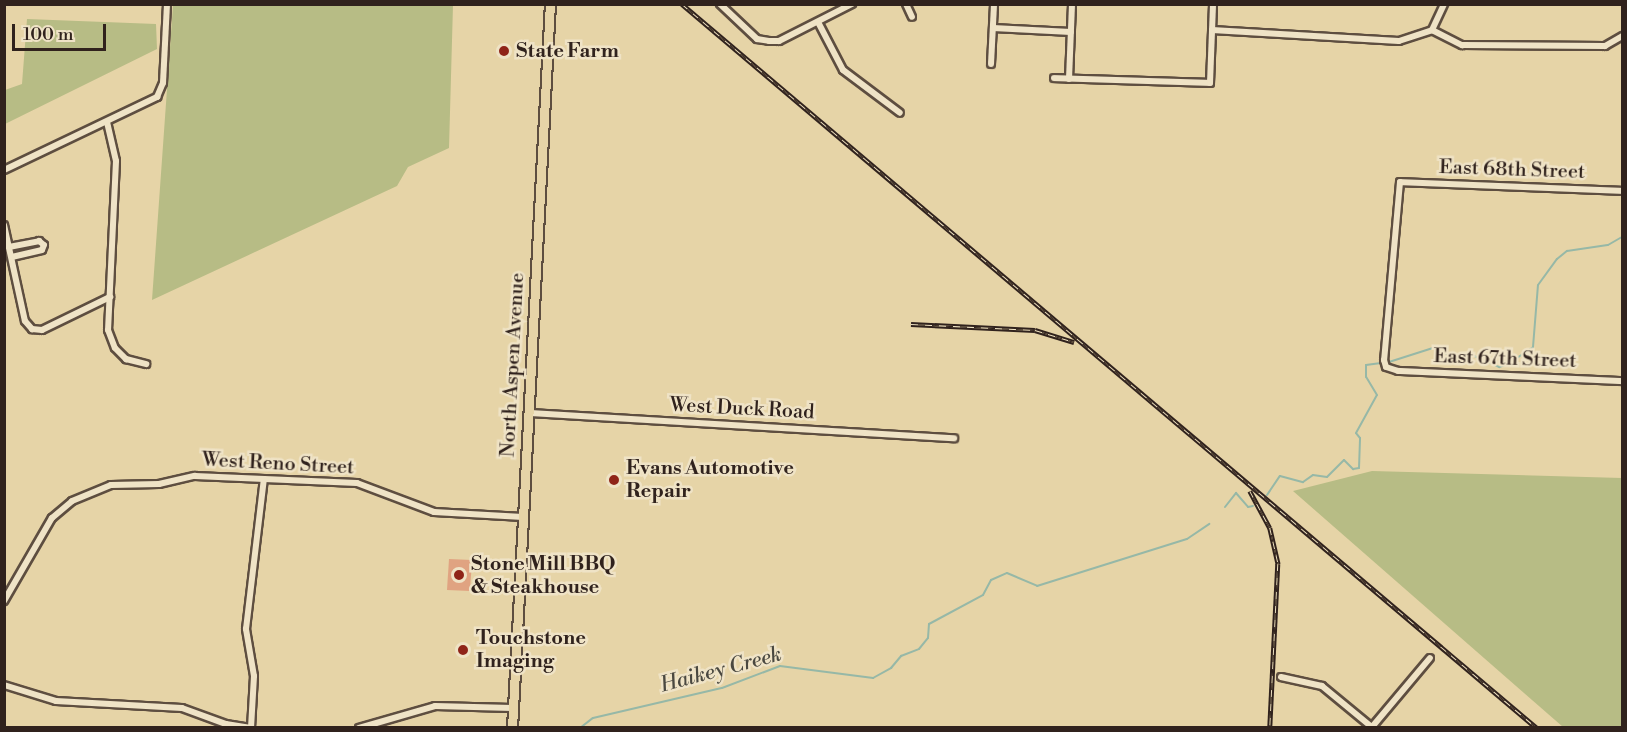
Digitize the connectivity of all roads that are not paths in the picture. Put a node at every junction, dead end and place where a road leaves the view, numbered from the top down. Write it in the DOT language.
graph roads {
  1 [pos="167,4"];
  2 [pos="550,4"];
  3 [pos="720,4"];
  4 [pos="852,4"];
  5 [pos="906,4"];
  6 [pos="994,4"];
  7 [pos="1072,4"];
  8 [pos="1213,4"];
  9 [pos="1444,4"];
  10 [pos="912,17"];
  11 [pos="818,22"];
  12 [pos="993,28"];
  13 [pos="1212,30"];
  14 [pos="1432,30"];
  15 [pos="1071,32"];
  16 [pos="1623,36"];
  17 [pos="991,64"];
  18 [pos="1054,78"];
  19 [pos="1069,79"];
  20 [pos="900,113"];
  21 [pos="107,122"];
  22 [pos="4,170"];
  23 [pos="1623,191"];
  24 [pos="4,225"];
  25 [pos="9,247"];
  26 [pos="12,257"];
  27 [pos="110,297"];
  28 [pos="146,364"];
  29 [pos="1386,367"];
  30 [pos="1623,381"];
  31 [pos="529,413"];
  32 [pos="954,438"];
  33 [pos="264,479"];
  34 [pos="523,517"];
  35 [pos="4,602"];
  36 [pos="1430,658"];
  37 [pos="1281,677"];
  38 [pos="4,685"];
  39 [pos="513,708"];
  40 [pos="1372,727"];
  41 [pos="251,728"];
  42 [pos="359,728"];
  43 [pos="512,728"];
  1 -- 21 [label="street"];
  2 -- 31 [label="main road, North Aspen Avenue"];
  3 -- 11 [label="street"];
  4 -- 11 [label="street"];
  5 -- 10 [label="street"];
  6 -- 12 [label="street"];
  7 -- 15 [label="street"];
  8 -- 13 [label="street"];
  9 -- 14 [label="street"];
  11 -- 20 [label="street"];
  12 -- 15 [label="street"];
  12 -- 17 [label="street"];
  13 -- 14 [label="street"];
  13 -- 19 [label="street"];
  14 -- 16 [label="street"];
  15 -- 19 [label="street"];
  18 -- 19 [label="street"];
  21 -- 22 [label="street"];
  21 -- 27 [label="street"];
  23 -- 29 [label="street, East 68th Street"];
  24 -- 25 [label="street"];
  25 -- 26 [label="street"];
  25 -- 26 [label="street"];
  26 -- 27 [label="street"];
  27 -- 28 [label="street"];
  29 -- 30 [label="street, East 67th Street"];
  31 -- 32 [label="street, West Duck Road"];
  31 -- 34 [label="main road, North Aspen Avenue"];
  33 -- 34 [label="street, West Reno Street"];
  33 -- 35 [label="street, West Reno Street"];
  33 -- 41 [label="street"];
  34 -- 39 [label="main road, North Aspen Avenue"];
  36 -- 40 [label="street"];
  37 -- 40 [label="street"];
  38 -- 41 [label="street"];
  39 -- 42 [label="street"];
  39 -- 43 [label="main road, North Aspen Avenue"];
}
